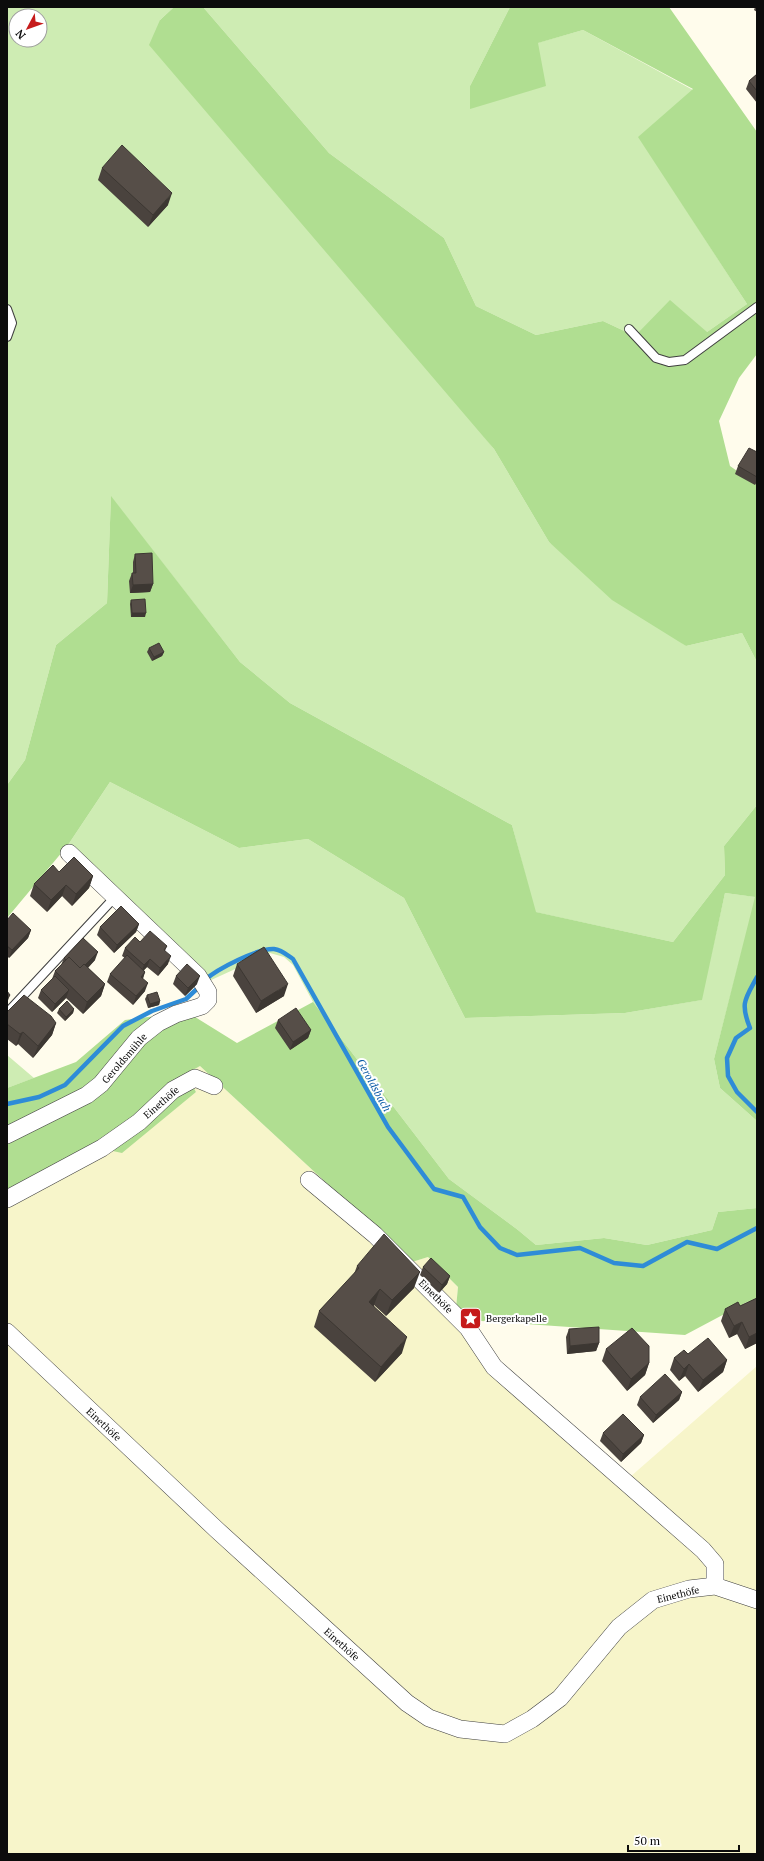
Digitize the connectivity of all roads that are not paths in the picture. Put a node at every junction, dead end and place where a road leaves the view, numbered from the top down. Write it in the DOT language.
graph roads {
  1 [pos="757,307"];
  2 [pos="7,309"];
  3 [pos="628,329"];
  4 [pos="7,336"];
  5 [pos="69,853"];
  6 [pos="115,897"];
  7 [pos="7,1013"];
  8 [pos="214,1086"];
  9 [pos="7,1135"];
  10 [pos="310,1180"];
  11 [pos="7,1199"];
  12 [pos="7,1332"];
  13 [pos="715,1586"];
  14 [pos="757,1600"];
  1 -- 3 [label="lane"];
  2 -- 4 [label="lane"];
  5 -- 6 [label="street, Geroldsmühle"];
  6 -- 7 [label="lane"];
  6 -- 9 [label="street, Geroldsmühle"];
  8 -- 11 [label="street, Einethöfe"];
  10 -- 13 [label="street, Einethöfe"];
  12 -- 13 [label="street, Einethöfe"];
  13 -- 14 [label="street, Einethöfe"];
}
